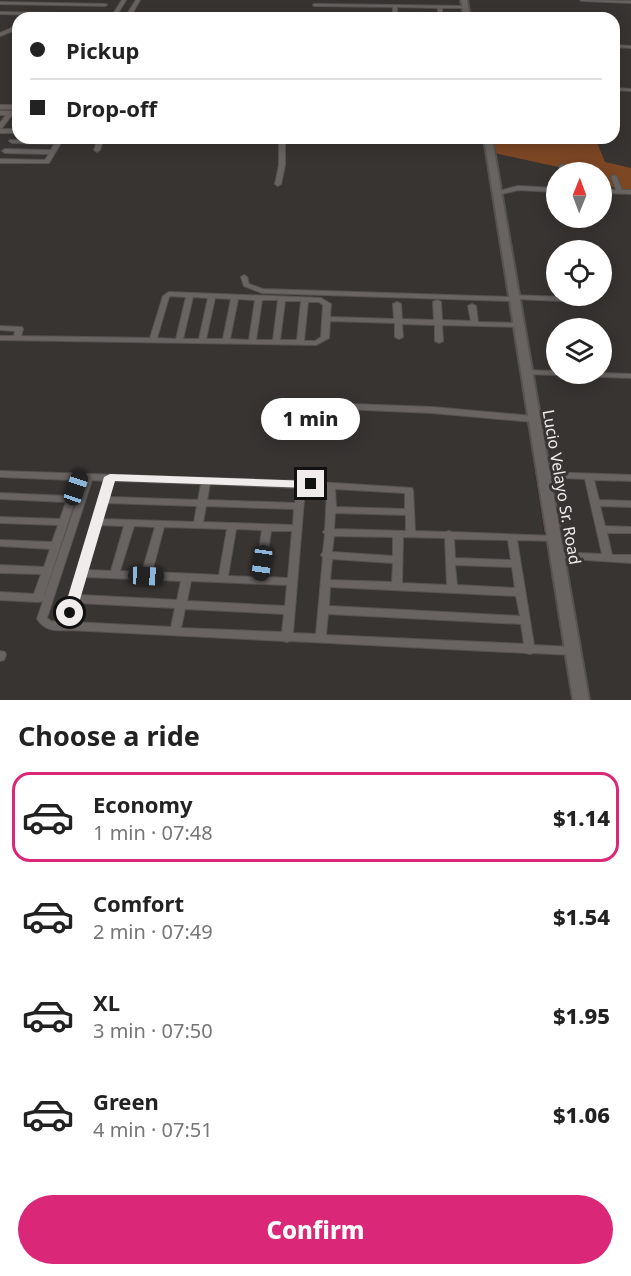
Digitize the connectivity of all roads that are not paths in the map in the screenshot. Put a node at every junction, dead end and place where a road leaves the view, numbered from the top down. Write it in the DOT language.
graph roads {
  1 [pos="582,0"];
  2 [pos="315,2"];
  3 [pos="631,2"];
  4 [pos="0,3"];
  5 [pos="20,3"];
  6 [pos="342,3"];
  7 [pos="464,4"];
  8 [pos="105,5"];
  9 [pos="395,6"];
  10 [pos="440,7"];
  11 [pos="15,8"];
  12 [pos="12,12"];
  13 [pos="314,12"];
  14 [pos="395,12"];
  15 [pos="440,12"];
  16 [pos="0,13"];
  17 [pos="11,14"];
  18 [pos="0,113"];
  19 [pos="10,113"];
  20 [pos="1,125"];
  21 [pos="12,141"];
  22 [pos="58,144"];
  23 [pos="100,144"];
  24 [pos="282,144"];
  25 [pos="489,144"];
  26 [pos="98,150"];
  27 [pos="5,151"];
  28 [pos="53,152"];
  29 [pos="0,160"];
  30 [pos="614,177"];
  31 [pos="278,184"];
  32 [pos="546,189"];
  33 [pos="612,192"];
  34 [pos="620,192"];
  35 [pos="631,192"];
  36 [pos="497,193"];
  37 [pos="244,277"];
  38 [pos="190,295"];
  39 [pos="212,297"];
  40 [pos="235,297"];
  41 [pos="259,298"];
  42 [pos="282,299"];
  43 [pos="511,299"];
  44 [pos="546,299"];
  45 [pos="305,300"];
  46 [pos="438,302"];
  47 [pos="397,304"];
  48 [pos="472,306"];
  49 [pos="327,319"];
  50 [pos="398,321"];
  51 [pos="438,323"];
  52 [pos="475,324"];
  53 [pos="516,325"];
  54 [pos="0,328"];
  55 [pos="399,337"];
  56 [pos="0,338"];
  57 [pos="17,338"];
  58 [pos="153,339"];
  59 [pos="179,340"];
  60 [pos="202,340"];
  61 [pos="226,341"];
  62 [pos="252,341"];
  63 [pos="439,341"];
  64 [pos="276,342"];
  65 [pos="300,343"];
  66 [pos="525,372"];
  67 [pos="546,373"];
  68 [pos="612,375"];
  69 [pos="631,376"];
  70 [pos="324,406"];
  71 [pos="533,419"];
  72 [pos="0,474"];
  73 [pos="543,475"];
  74 [pos="84,477"];
  75 [pos="110,477"];
  76 [pos="589,477"];
  77 [pos="631,478"];
  78 [pos="206,481"];
  79 [pos="301,484"];
  80 [pos="331,486"];
  81 [pos="0,496"];
  82 [pos="72,499"];
  83 [pos="104,500"];
  84 [pos="202,503"];
  85 [pos="595,503"];
  86 [pos="631,504"];
  87 [pos="299,506"];
  88 [pos="331,510"];
  89 [pos="410,512"];
  90 [pos="0,520"];
  91 [pos="64,522"];
  92 [pos="97,522"];
  93 [pos="130,523"];
  94 [pos="160,524"];
  95 [pos="198,525"];
  96 [pos="232,526"];
  97 [pos="267,527"];
  98 [pos="297,528"];
  99 [pos="601,529"];
  100 [pos="631,530"];
  101 [pos="328,532"];
  102 [pos="398,534"];
  103 [pos="411,534"];
  104 [pos="449,534"];
  105 [pos="512,537"];
  106 [pos="554,538"];
  107 [pos="0,543"];
  108 [pos="56,546"];
  109 [pos="326,555"];
  110 [pos="557,556"];
  111 [pos="608,558"];
  112 [pos="631,559"];
  113 [pos="398,560"];
  114 [pos="451,561"];
  115 [pos="516,564"];
  116 [pos="0,568"];
  117 [pos="47,570"];
  118 [pos="82,573"];
  119 [pos="114,575"];
  120 [pos="146,576"];
  121 [pos="187,578"];
  122 [pos="223,579"];
  123 [pos="259,581"];
  124 [pos="292,582"];
  125 [pos="325,583"];
  126 [pos="397,586"];
  127 [pos="452,588"];
  128 [pos="520,592"];
  129 [pos="0,596"];
  130 [pos="38,598"];
  131 [pos="49,598"];
  132 [pos="74,599"];
  133 [pos="181,604"];
  134 [pos="290,610"];
  135 [pos="324,610"];
  136 [pos="525,620"];
  137 [pos="66,627"];
  138 [pos="175,632"];
  139 [pos="287,638"];
  140 [pos="321,639"];
  141 [pos="530,650"];
  142 [pos="569,651"];
  143 [pos="581,700"];
  1 -- 3 [label="street"];
  2 -- 6 [label="street"];
  2 -- 13 [label="street"];
  4 -- 5 [label="street"];
  5 -- 8 [label="street"];
  5 -- 11 [label="street"];
  6 -- 9 [label="street"];
  7 -- 10 [label="street"];
  8 -- 11 [label="street"];
  9 -- 10 [label="street"];
  9 -- 14 [label="street"];
  10 -- 15 [label="street"];
  11 -- 12 [label="street"];
  16 -- 17 [label="street"];
  18 -- 19 [label="street"];
  19 -- 20 [label="street"];
  21 -- 27 [label="street"];
  22 -- 28 [label="street"];
  23 -- 26 [label="street"];
  24 -- 31 [label="street"];
  25 -- 36 [label="main road, Lucio Velayo Sr. Road"];
  27 -- 28 [label="street"];
  27 -- 29 [label="street"];
  28 -- 29 [label="street"];
  30 -- 34 [label="street"];
  32 -- 36 [label="street"];
  33 -- 34 [label="street"];
  34 -- 35 [label="street"];
  36 -- 43 [label="main road, Lucio Velayo Sr. Road"];
  37 -- 43 [label="street"];
  38 -- 39 [label="street"];
  38 -- 58 [label="street"];
  38 -- 59 [label="street"];
  39 -- 40 [label="street"];
  39 -- 60 [label="street"];
  40 -- 41 [label="street"];
  40 -- 61 [label="street"];
  41 -- 42 [label="street"];
  41 -- 62 [label="street"];
  42 -- 45 [label="street"];
  42 -- 64 [label="street"];
  43 -- 44 [label="street"];
  43 -- 53 [label="main road, Lucio Velayo Sr. Road"];
  45 -- 49 [label="street"];
  45 -- 65 [label="street"];
  46 -- 51 [label="street"];
  47 -- 50 [label="street"];
  48 -- 52 [label="street"];
  49 -- 50 [label="street"];
  49 -- 65 [label="street"];
  50 -- 51 [label="street"];
  50 -- 55 [label="street"];
  51 -- 52 [label="street"];
  51 -- 63 [label="street"];
  52 -- 53 [label="street"];
  53 -- 66 [label="main road, Lucio Velayo Sr. Road"];
  54 -- 57 [label="street"];
  56 -- 57 [label="street"];
  57 -- 58 [label="street"];
  58 -- 59 [label="street"];
  59 -- 60 [label="street"];
  60 -- 61 [label="street"];
  61 -- 62 [label="street"];
  62 -- 64 [label="street"];
  64 -- 65 [label="street"];
  66 -- 67 [label="street"];
  66 -- 71 [label="main road, Lucio Velayo Sr. Road"];
  68 -- 69 [label="street"];
  70 -- 71 [label="street"];
  71 -- 73 [label="main road, Lucio Velayo Sr. Road"];
  72 -- 74 [label="street"];
  73 -- 76 [label="street"];
  73 -- 106 [label="main road, Lucio Velayo Sr. Road"];
  74 -- 75 [label="street"];
  74 -- 82 [label="street"];
  74 -- 131 [label="street"];
  75 -- 78 [label="street"];
  75 -- 83 [label="street"];
  76 -- 77 [label="street"];
  76 -- 85 [label="street"];
  78 -- 79 [label="street"];
  78 -- 84 [label="street"];
  79 -- 80 [label="street"];
  79 -- 87 [label="street"];
  80 -- 88 [label="street"];
  80 -- 89 [label="street"];
  81 -- 82 [label="street"];
  82 -- 91 [label="street"];
  83 -- 84 [label="street"];
  83 -- 92 [label="street"];
  84 -- 87 [label="street"];
  84 -- 95 [label="street"];
  85 -- 86 [label="street"];
  85 -- 99 [label="street"];
  87 -- 98 [label="street"];
  88 -- 89 [label="street"];
  88 -- 101 [label="street"];
  89 -- 103 [label="street"];
  90 -- 91 [label="street"];
  91 -- 108 [label="street"];
  92 -- 93 [label="street"];
  92 -- 118 [label="street"];
  93 -- 94 [label="street"];
  93 -- 119 [label="street"];
  94 -- 95 [label="street"];
  94 -- 120 [label="street"];
  95 -- 96 [label="street"];
  96 -- 97 [label="street"];
  96 -- 122 [label="street"];
  97 -- 98 [label="street"];
  97 -- 123 [label="street"];
  98 -- 124 [label="street"];
  99 -- 100 [label="street"];
  99 -- 111 [label="street"];
  101 -- 102 [label="street"];
  101 -- 109 [label="street"];
  102 -- 103 [label="street"];
  102 -- 113 [label="street"];
  103 -- 104 [label="street"];
  104 -- 105 [label="street"];
  104 -- 114 [label="street"];
  105 -- 106 [label="street"];
  105 -- 115 [label="street"];
  106 -- 110 [label="main road, Lucio Velayo Sr. Road"];
  107 -- 108 [label="street"];
  108 -- 117 [label="street"];
  109 -- 113 [label="street"];
  109 -- 125 [label="street"];
  110 -- 111 [label="street"];
  110 -- 142 [label="main road, Lucio Velayo Sr. Road"];
  111 -- 112 [label="street"];
  113 -- 126 [label="street"];
  114 -- 115 [label="street"];
  114 -- 127 [label="street"];
  115 -- 128 [label="street"];
  116 -- 117 [label="street"];
  117 -- 130 [label="street"];
  118 -- 119 [label="street"];
  118 -- 132 [label="street"];
  119 -- 120 [label="street"];
  120 -- 121 [label="street"];
  121 -- 122 [label="street"];
  121 -- 133 [label="street"];
  122 -- 123 [label="street"];
  123 -- 124 [label="street"];
  124 -- 134 [label="street"];
  125 -- 126 [label="street"];
  125 -- 135 [label="street"];
  126 -- 127 [label="street"];
  127 -- 128 [label="street"];
  128 -- 136 [label="street"];
  129 -- 130 [label="street"];
  130 -- 131 [label="street"];
  131 -- 137 [label="street"];
  132 -- 133 [label="street"];
  132 -- 137 [label="street"];
  133 -- 134 [label="street"];
  133 -- 138 [label="street"];
  134 -- 139 [label="street"];
  135 -- 136 [label="street"];
  135 -- 140 [label="street"];
  136 -- 141 [label="street"];
  137 -- 138 [label="street"];
  138 -- 139 [label="street"];
  139 -- 140 [label="street"];
  140 -- 141 [label="street"];
  141 -- 142 [label="street"];
  142 -- 143 [label="main road, Lucio Velayo Sr. Road"];
}
